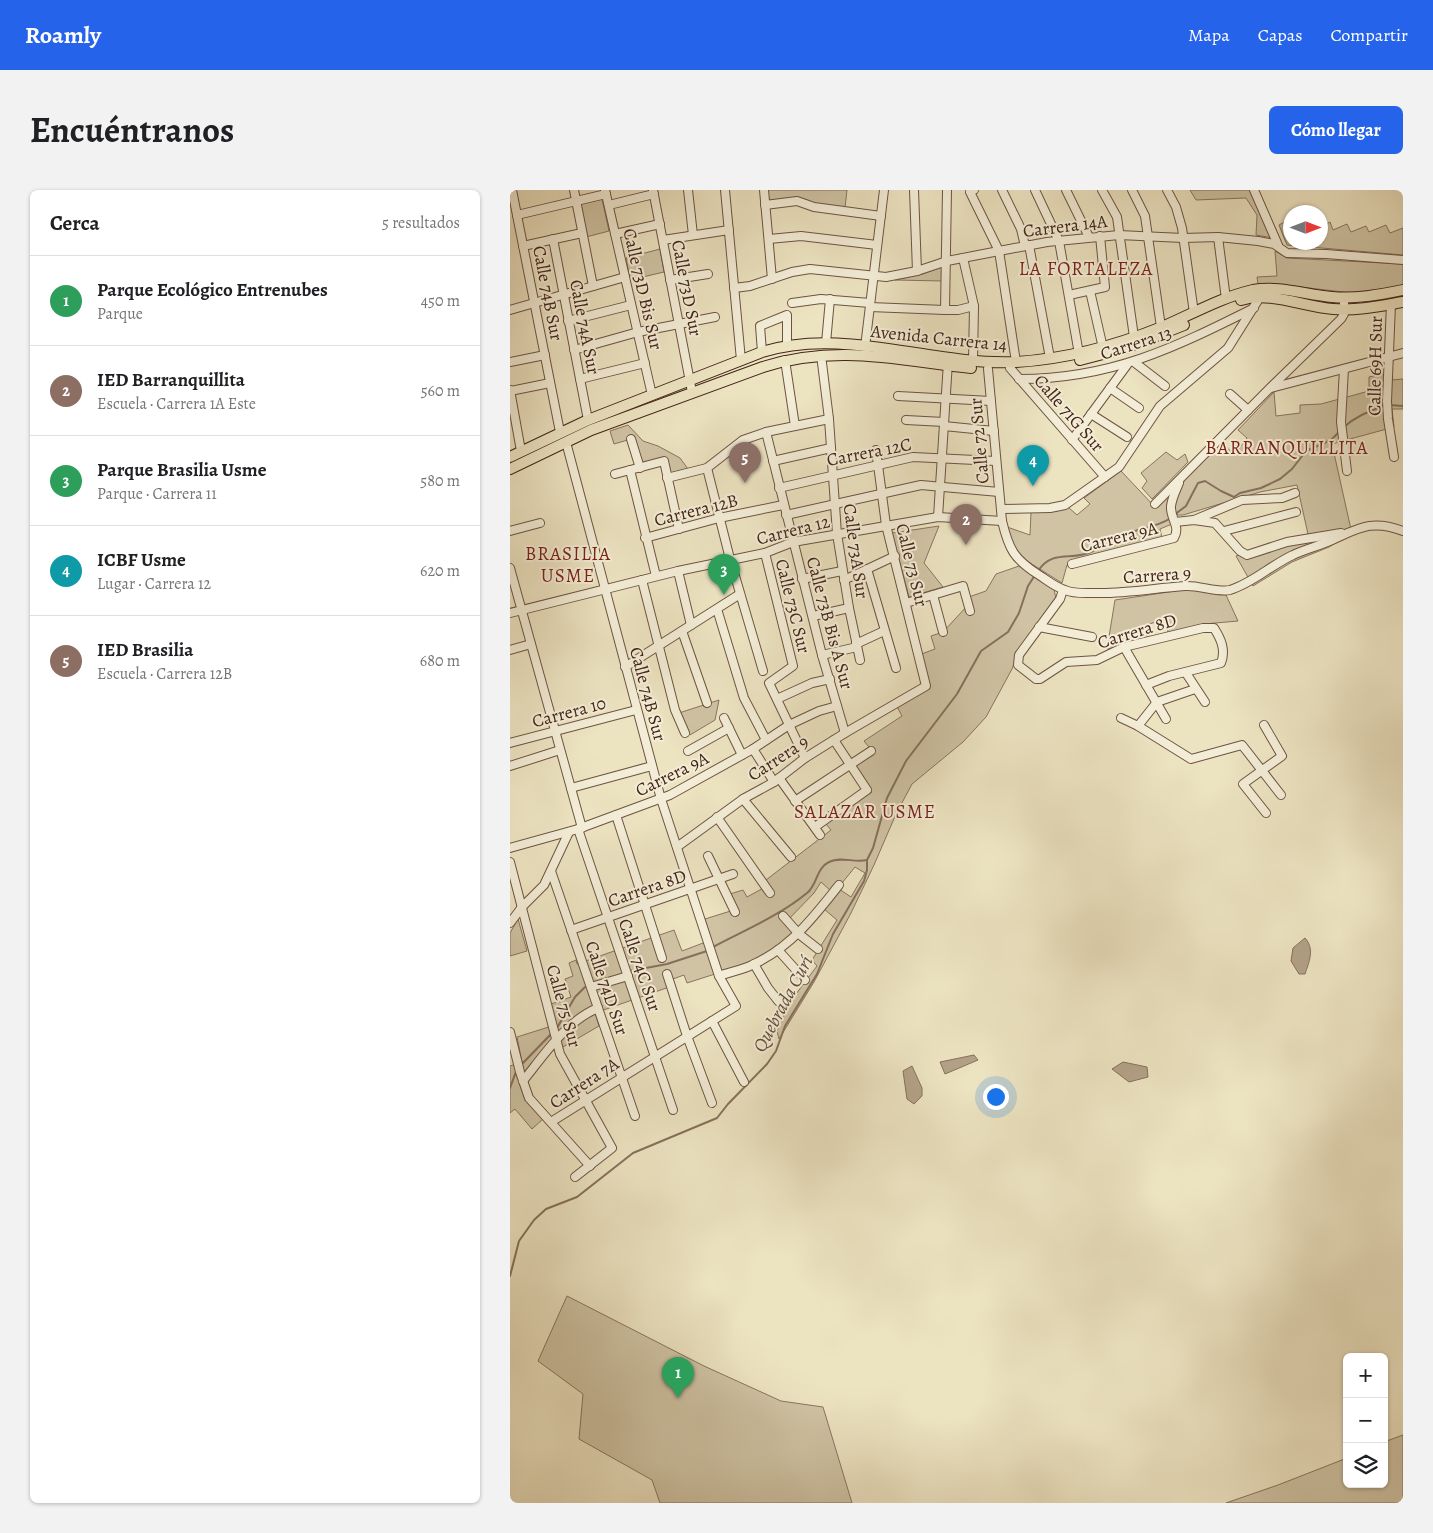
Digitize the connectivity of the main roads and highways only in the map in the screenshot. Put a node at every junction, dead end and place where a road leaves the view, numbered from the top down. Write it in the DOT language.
graph roads {
  1 [pos="1403,290"];
  2 [pos="1403,302"];
  3 [pos="948,362"];
  4 [pos="1013,365"];
  5 [pos="510,457"];
  6 [pos="510,469"];
  1 -- 4 [label="main road, Avenida Carrera 14"];
  2 -- 4 [label="main road, Avenida Carrera 14"];
  3 -- 4 [label="main road, Avenida Carrera 14"];
  3 -- 4 [label="main road, Avenida Carrera 14"];
  3 -- 5 [label="main road, Avenida Carrera 14"];
  3 -- 6 [label="main road, Avenida Carrera 14"];
}
